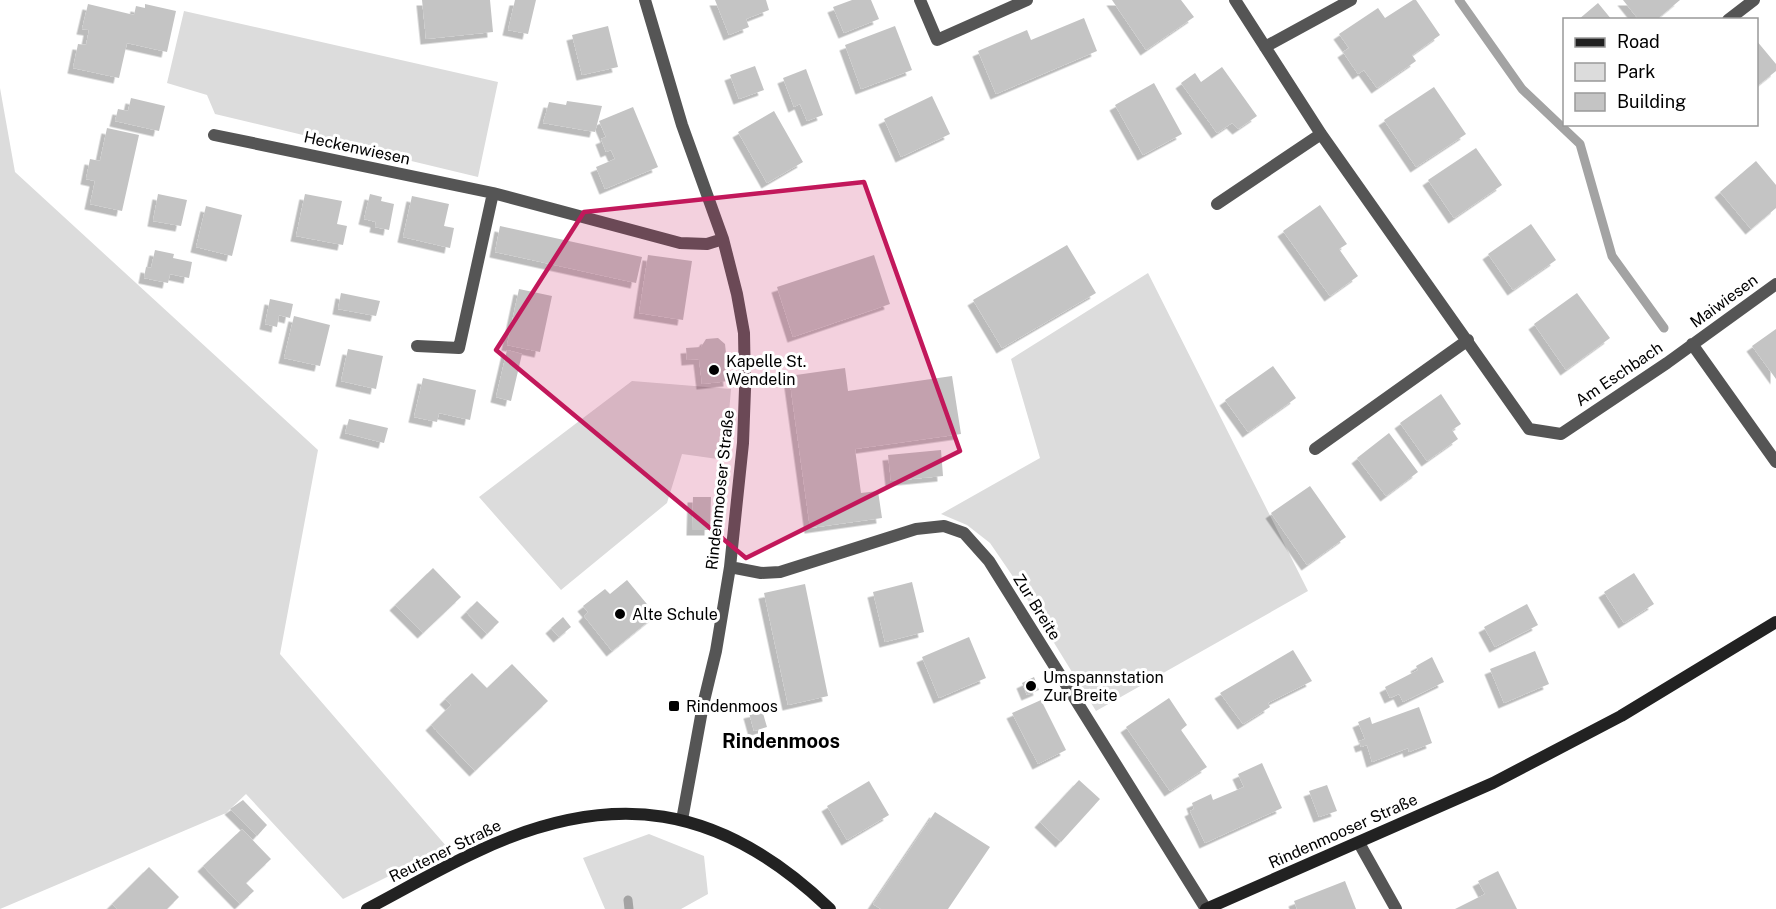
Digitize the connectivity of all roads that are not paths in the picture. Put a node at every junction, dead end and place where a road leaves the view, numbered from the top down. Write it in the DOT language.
graph roads {
  1 [pos="645,0"];
  2 [pos="920,0"];
  3 [pos="1027,0"];
  4 [pos="1235,0"];
  5 [pos="1351,0"];
  6 [pos="1754,0"];
  7 [pos="1731,18"];
  8 [pos="1265,47"];
  9 [pos="1321,134"];
  10 [pos="213,135"];
  11 [pos="493,193"];
  12 [pos="1217,204"];
  13 [pos="723,239"];
  14 [pos="1776,284"];
  15 [pos="1468,340"];
  16 [pos="1692,344"];
  17 [pos="417,346"];
  18 [pos="1315,449"];
  19 [pos="1776,462"];
  20 [pos="730,567"];
  21 [pos="1776,622"];
  22 [pos="682,820"];
  23 [pos="1359,843"];
  24 [pos="367,909"];
  25 [pos="830,909"];
  26 [pos="1206,909"];
  27 [pos="1396,909"];
  1 -- 13 [label="street, Rindenmooser Straße"];
  2 -- 3 [label="street"];
  4 -- 8 [label="street, Am Eschbach"];
  5 -- 8 [label="street"];
  6 -- 7 [label="street"];
  8 -- 9 [label="street, Am Eschbach"];
  9 -- 12 [label="street"];
  9 -- 15 [label="street, Am Eschbach"];
  10 -- 11 [label="street, Heckenwiesen"];
  11 -- 13 [label="street, Heckenwiesen"];
  11 -- 17 [label="street"];
  13 -- 20 [label="street, Rindenmooser Straße"];
  14 -- 16 [label="street, Maiwiesen"];
  15 -- 16 [label="street, Am Eschbach"];
  15 -- 18 [label="street"];
  16 -- 19 [label="street"];
  20 -- 22 [label="street, Rindenmooser Straße"];
  20 -- 26 [label="street, Zur Breite"];
  21 -- 23 [label="street, Rindenmooser Straße"];
  22 -- 24 [label="street, Reutener Straße"];
  22 -- 25 [label="street"];
  23 -- 26 [label="street, Rindenmooser Straße"];
  23 -- 27 [label="street"];
}
